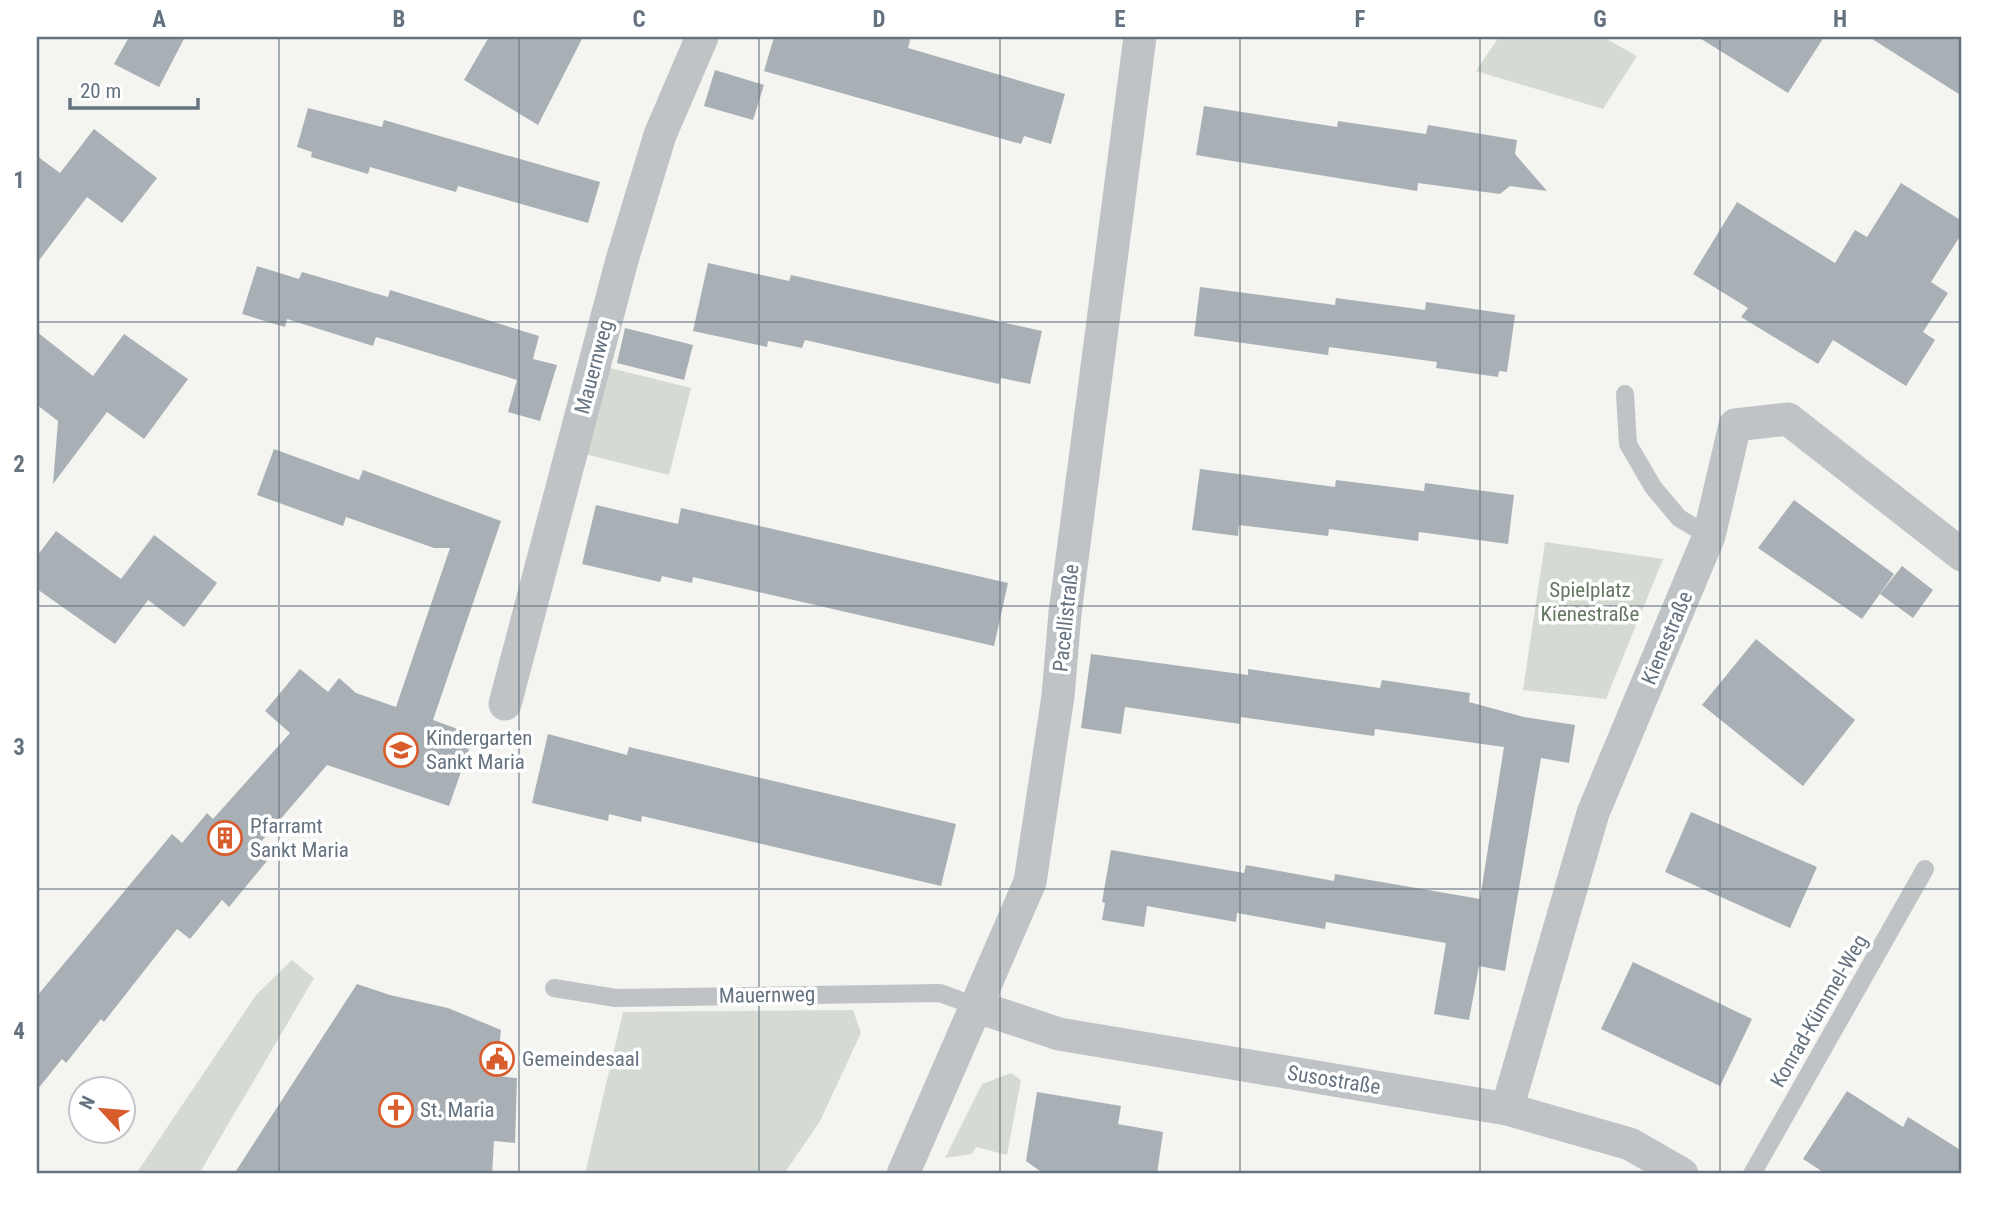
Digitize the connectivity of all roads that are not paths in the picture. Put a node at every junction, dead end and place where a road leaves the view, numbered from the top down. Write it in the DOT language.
graph roads {
  1 [pos="702,37"];
  2 [pos="1140,37"];
  3 [pos="1625,394"];
  4 [pos="1709,536"];
  5 [pos="1962,555"];
  6 [pos="505,704"];
  7 [pos="1924,869"];
  8 [pos="554,988"];
  9 [pos="978,1007"];
  10 [pos="1507,1109"];
  11 [pos="903,1174"];
  12 [pos="1682,1174"];
  13 [pos="1752,1174"];
  1 -- 6 [label="street, Mauernweg"];
  2 -- 9 [label="street, Pacellistraße"];
  3 -- 4 [label="lane"];
  4 -- 5 [label="street, Kienestraße"];
  4 -- 10 [label="street, Kienestraße"];
  7 -- 13 [label="lane, Konrad-Kümmel-Weg"];
  8 -- 9 [label="lane, Mauernweg"];
  9 -- 10 [label="street, Susostraße"];
  9 -- 11 [label="street, Pacellistraße"];
  10 -- 12 [label="street, Susostraße"];
}
